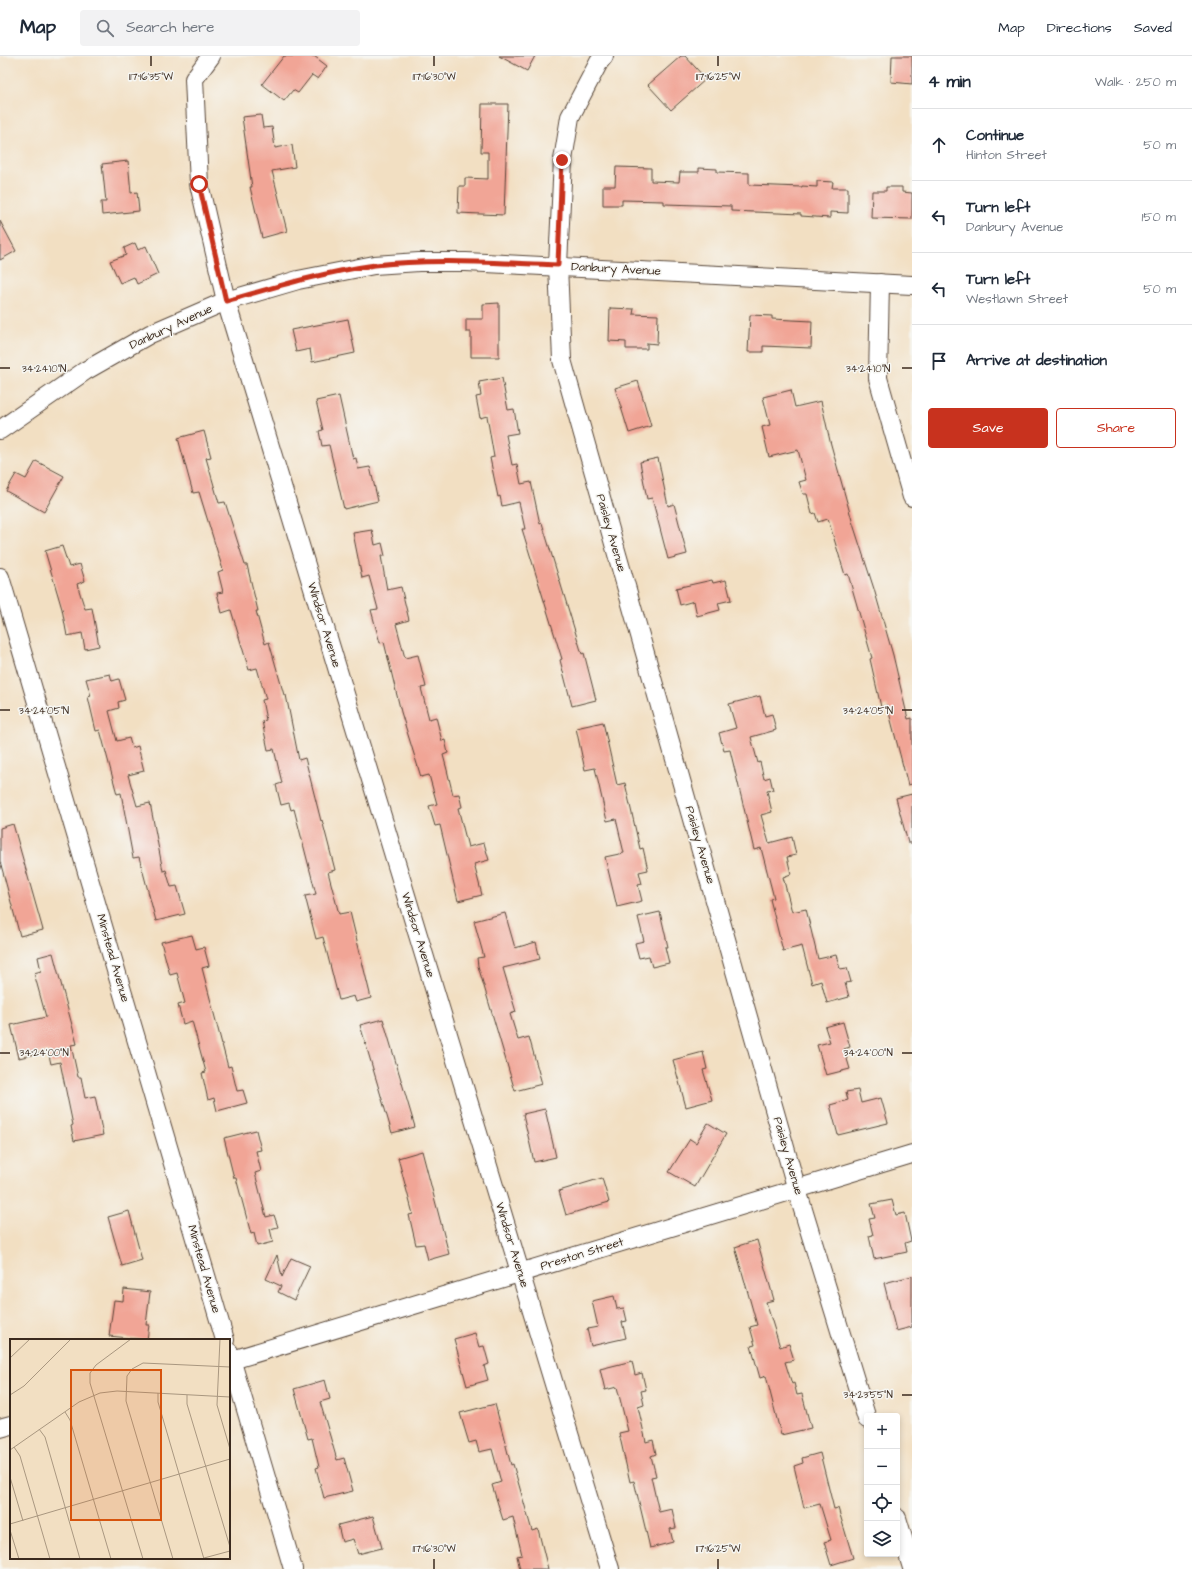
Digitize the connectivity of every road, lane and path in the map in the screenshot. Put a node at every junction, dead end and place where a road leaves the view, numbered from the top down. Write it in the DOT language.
graph roads {
  1 [pos="211,56"];
  2 [pos="604,56"];
  3 [pos="558,265"];
  4 [pos="880,283"];
  5 [pos="912,285"];
  6 [pos="226,301"];
  7 [pos="0,430"];
  8 [pos="912,497"];
  9 [pos="0,577"];
  10 [pos="912,1154"];
  11 [pos="797,1190"];
  12 [pos="520,1272"];
  13 [pos="225,1339"];
  14 [pos="230,1358"];
  15 [pos="865,1413"];
  16 [pos="10,1425"];
  17 [pos="0,1428"];
  18 [pos="898,1521"];
  19 [pos="912,1568"];
  20 [pos="293,1569"];
  21 [pos="610,1569"];
  1 -- 6 [label="street, Windsor Avenue"];
  2 -- 3 [label="street, Paisley Avenue"];
  3 -- 4 [label="street, Danbury Avenue"];
  3 -- 6 [label="street, Danbury Avenue"];
  3 -- 11 [label="street, Paisley Avenue"];
  4 -- 5 [label="street, Danbury Avenue"];
  4 -- 8 [label="street"];
  6 -- 7 [label="street, Danbury Avenue"];
  6 -- 12 [label="street, Windsor Avenue"];
  9 -- 13 [label="street, Minstead Avenue"];
  10 -- 11 [label="street, Preston Street"];
  11 -- 12 [label="street, Preston Street"];
  11 -- 15 [label="street, Paisley Avenue"];
  12 -- 14 [label="street, Preston Street"];
  12 -- 21 [label="street, Windsor Avenue"];
  14 -- 20 [label="street"];
  16 -- 17 [label="street"];
  18 -- 19 [label="street"];
}
